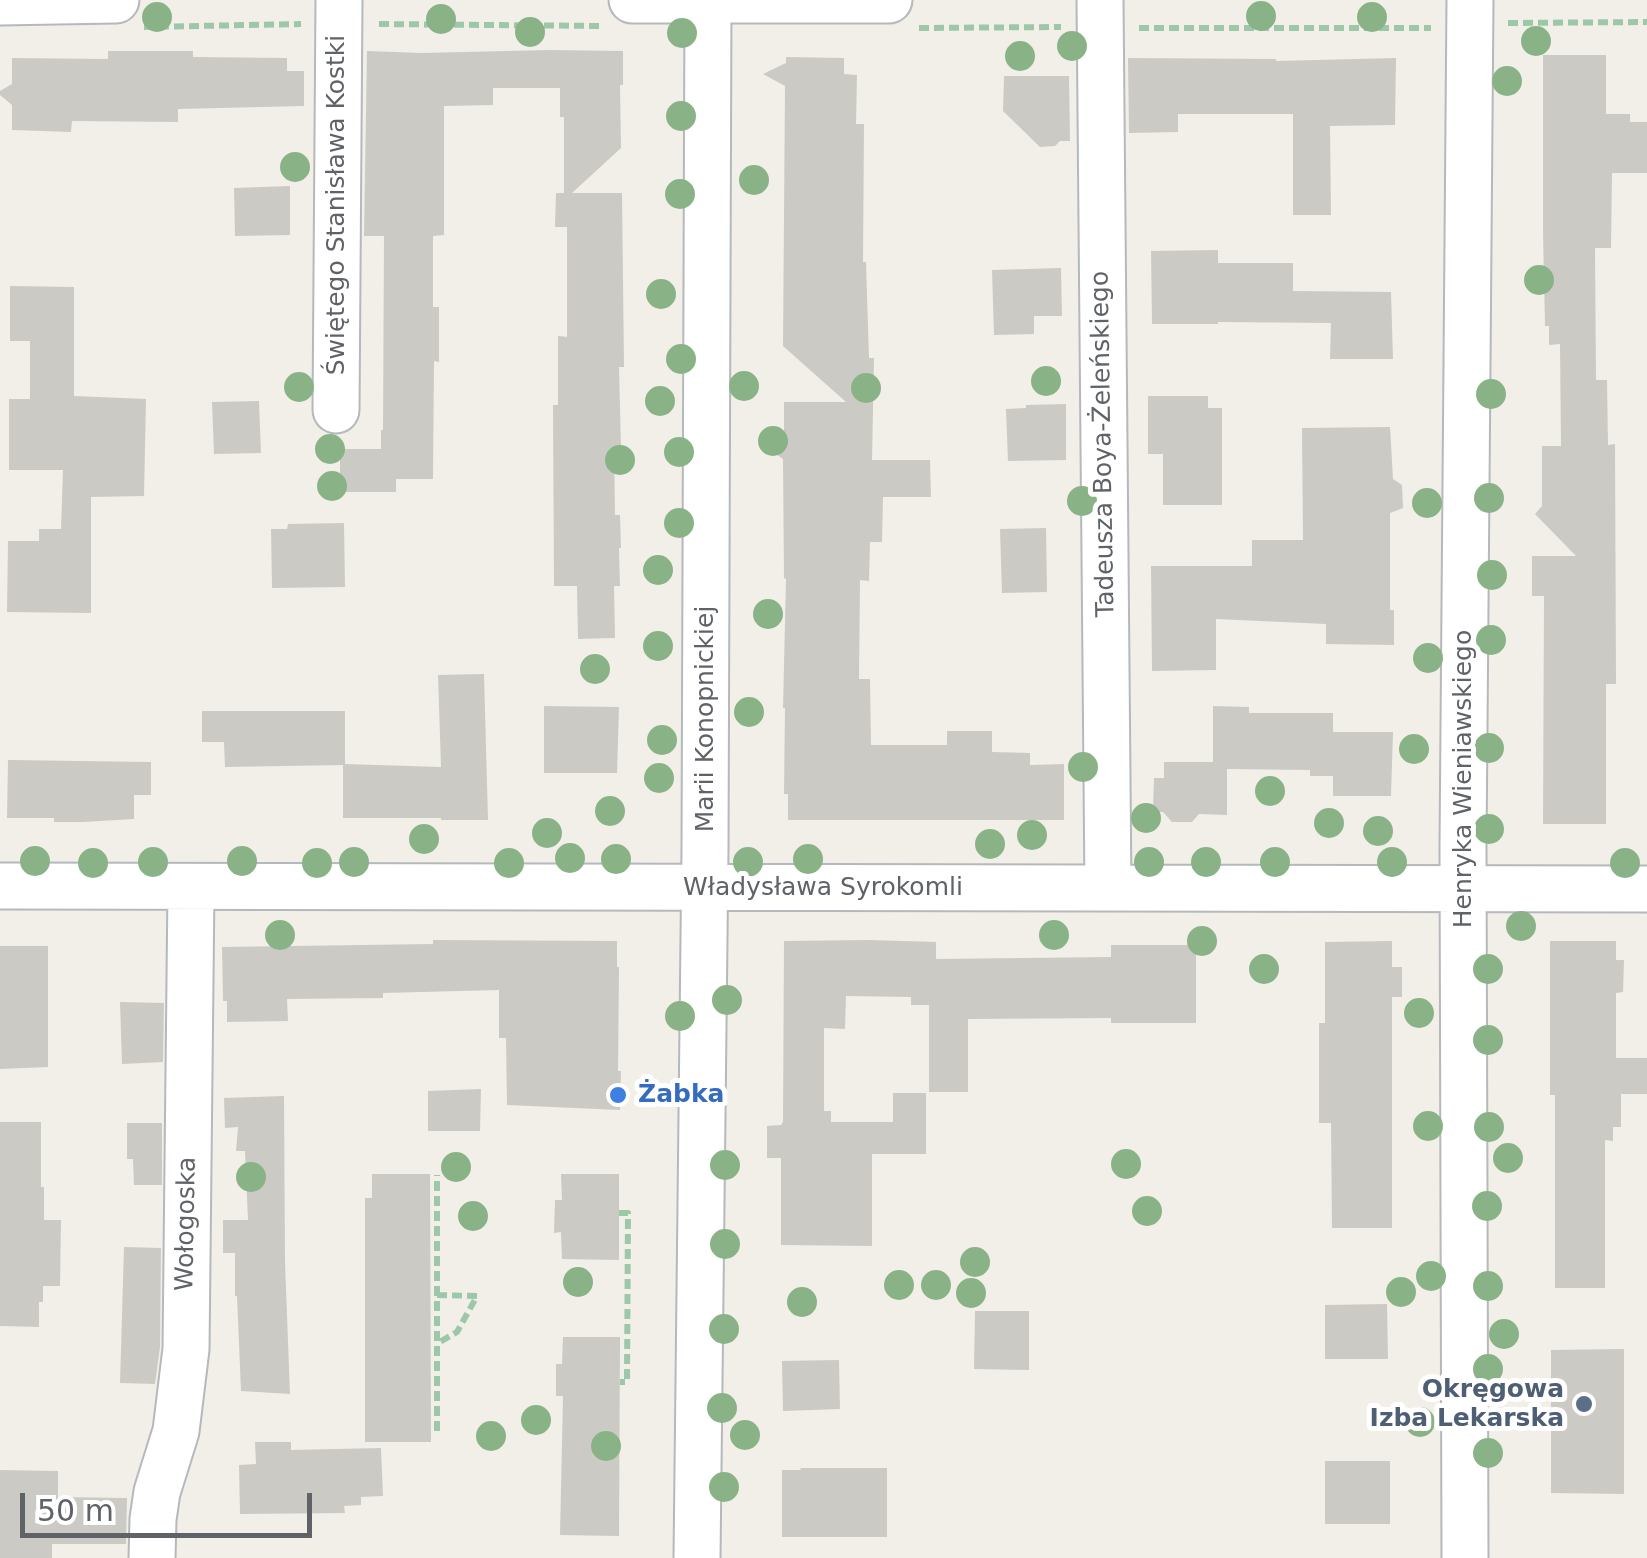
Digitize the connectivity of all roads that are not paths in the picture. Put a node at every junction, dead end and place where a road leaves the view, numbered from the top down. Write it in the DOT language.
graph roads {
  1 [pos="116,0"];
  2 [pos="339,0"];
  3 [pos="632,0"];
  4 [pos="708,0"];
  5 [pos="889,0"];
  6 [pos="1100,0"];
  7 [pos="0,2"];
  8 [pos="1481,12"];
  9 [pos="336,410"];
  10 [pos="0,886"];
  11 [pos="190,887"];
  12 [pos="704,888"];
  13 [pos="1108,888"];
  14 [pos="1464,888"];
  15 [pos="1647,889"];
  16 [pos="152,1558"];
  17 [pos="697,1558"];
  18 [pos="1465,1558"];
  1 -- 7 [label="street"];
  2 -- 9 [label="street, Świętego Stanisława Kostki"];
  3 -- 4 [label="street"];
  4 -- 5 [label="street"];
  4 -- 12 [label="street, Marii Konopnickiej"];
  6 -- 13 [label="street, Tadeusza Boya-Żeleńskiego"];
  8 -- 14 [label="street, Henryka Wieniawskiego"];
  10 -- 11 [label="street, Władysława Syrokomli"];
  11 -- 12 [label="street, Władysława Syrokomli"];
  11 -- 16 [label="street, Wołogoska"];
  12 -- 13 [label="street, Władysława Syrokomli"];
  12 -- 17 [label="street, Marii Konopnickiej"];
  13 -- 14 [label="street, Władysława Syrokomli"];
  14 -- 15 [label="street, Władysława Syrokomli"];
  14 -- 18 [label="street, Henryka Wieniawskiego"];
}
